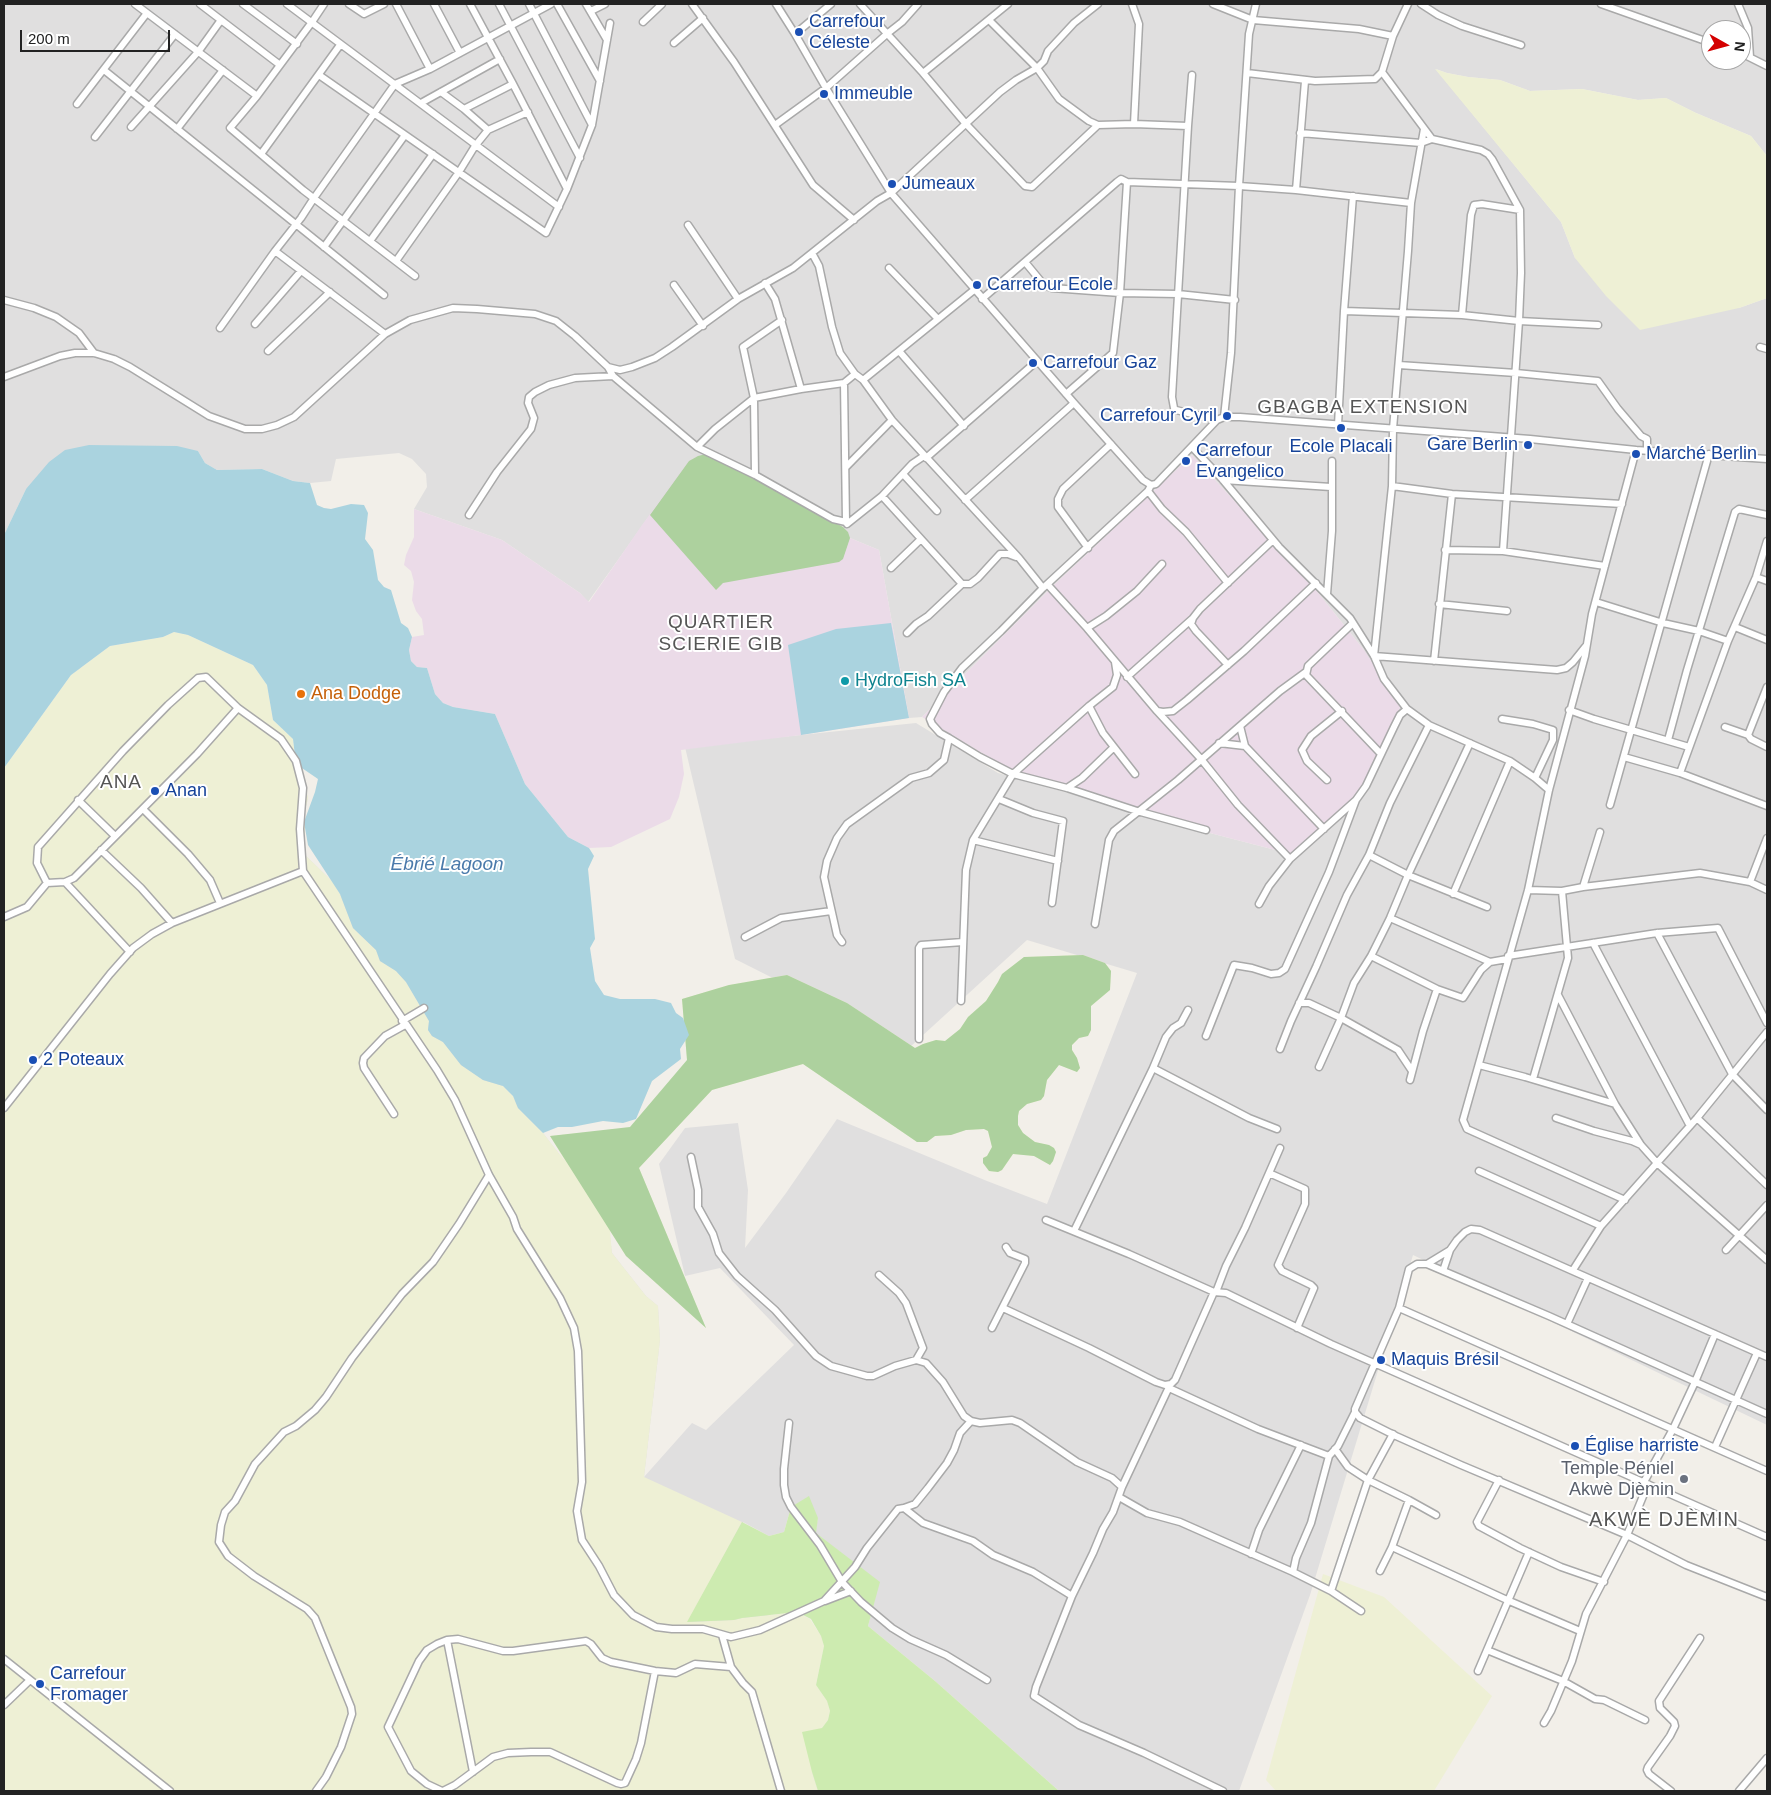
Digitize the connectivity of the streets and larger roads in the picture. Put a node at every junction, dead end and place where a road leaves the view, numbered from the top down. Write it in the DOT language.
graph roads {
  1 [pos="135,4"];
  2 [pos="200,4"];
  3 [pos="243,4"];
  4 [pos="287,4"];
  5 [pos="324,4"];
  6 [pos="349,4"];
  7 [pos="384,4"];
  8 [pos="396,4"];
  9 [pos="434,4"];
  10 [pos="470,4"];
  11 [pos="499,4"];
  12 [pos="529,4"];
  13 [pos="551,4"];
  14 [pos="557,4"];
  15 [pos="586,4"];
  16 [pos="605,4"];
  17 [pos="662,4"];
  18 [pos="692,4"];
  19 [pos="776,4"];
  20 [pos="831,4"];
  21 [pos="860,4"];
  22 [pos="918,4"];
  23 [pos="1008,4"];
  24 [pos="1098,4"];
  25 [pos="1132,4"];
  26 [pos="1212,4"];
  27 [pos="1256,4"];
  28 [pos="1408,4"];
  29 [pos="1421,4"];
  30 [pos="1601,4"];
  31 [pos="1738,4"];
  32 [pos="591,11"];
  33 [pos="147,13"];
  34 [pos="534,13"];
  35 [pos="703,18"];
  36 [pos="221,20"];
  37 [pos="989,20"];
  38 [pos="1253,20"];
  39 [pos="1745,20"];
  40 [pos="312,22"];
  41 [pos="643,22"];
  42 [pos="610,23"];
  43 [pos="511,26"];
  44 [pos="888,33"];
  45 [pos="175,34"];
  46 [pos="795,34"];
  47 [pos="1393,36"];
  48 [pos="488,38"];
  49 [pos="1701,39"];
  50 [pos="607,40"];
  51 [pos="674,43"];
  52 [pos="297,44"];
  53 [pos="340,45"];
  54 [pos="1521,45"];
  55 [pos="198,52"];
  56 [pos="460,53"];
  57 [pos="1751,58"];
  58 [pos="500,59"];
  59 [pos="280,65"];
  60 [pos="1767,66"];
  61 [pos="430,68"];
  62 [pos="1037,68"];
  63 [pos="104,70"];
  64 [pos="223,70"];
  65 [pos="1382,72"];
  66 [pos="923,73"];
  67 [pos="1247,73"];
  68 [pos="319,75"];
  69 [pos="1192,75"];
  70 [pos="600,80"];
  71 [pos="1305,81"];
  72 [pos="395,84"];
  73 [pos="513,84"];
  74 [pos="826,88"];
  75 [pos="130,92"];
  76 [pos="441,92"];
  77 [pos="257,96"];
  78 [pos="421,103"];
  79 [pos="78,104"];
  80 [pos="150,107"];
  81 [pos="464,110"];
  82 [pos="528,112"];
  83 [pos="374,114"];
  84 [pos="966,124"];
  85 [pos="1134,124"];
  86 [pos="592,125"];
  87 [pos="775,125"];
  88 [pos="1098,125"];
  89 [pos="1188,126"];
  90 [pos="131,128"];
  91 [pos="177,129"];
  92 [pos="488,130"];
  93 [pos="1424,130"];
  94 [pos="1300,133"];
  95 [pos="405,135"];
  96 [pos="95,137"];
  97 [pos="1432,139"];
  98 [pos="1421,142"];
  99 [pos="475,146"];
  100 [pos="261,154"];
  101 [pos="433,154"];
  102 [pos="580,158"];
  103 [pos="459,172"];
  104 [pos="1127,182"];
  105 [pos="1184,184"];
  106 [pos="1238,186"];
  107 [pos="567,189"];
  108 [pos="1296,190"];
  109 [pos="891,193"];
  110 [pos="1353,196"];
  111 [pos="314,198"];
  112 [pos="1411,203"];
  113 [pos="558,207"];
  114 [pos="1520,210"];
  115 [pos="343,220"];
  116 [pos="854,220"];
  117 [pos="296,225"];
  118 [pos="688,225"];
  119 [pos="370,241"];
  120 [pos="324,247"];
  121 [pos="275,251"];
  122 [pos="812,253"];
  123 [pos="396,261"];
  124 [pos="1025,262"];
  125 [pos="889,268"];
  126 [pos="302,271"];
  127 [pos="415,276"];
  128 [pos="765,283"];
  129 [pos="674,285"];
  130 [pos="974,290"];
  131 [pos="330,292"];
  132 [pos="1120,293"];
  133 [pos="1178,294"];
  134 [pos="384,295"];
  135 [pos="738,299"];
  136 [pos="982,299"];
  137 [pos="4,300"];
  138 [pos="1235,300"];
  139 [pos="1344,311"];
  140 [pos="1403,313"];
  141 [pos="1462,315"];
  142 [pos="938,319"];
  143 [pos="782,320"];
  144 [pos="1519,321"];
  145 [pos="255,324"];
  146 [pos="1598,325"];
  147 [pos="703,326"];
  148 [pos="220,328"];
  149 [pos="385,334"];
  150 [pos="1760,347"];
  151 [pos="1767,349"];
  152 [pos="268,351"];
  153 [pos="899,351"];
  154 [pos="94,353"];
  155 [pos="1037,361"];
  156 [pos="1399,365"];
  157 [pos="608,367"];
  158 [pos="1516,373"];
  159 [pos="855,374"];
  160 [pos="613,376"];
  161 [pos="4,377"];
  162 [pos="863,380"];
  163 [pos="844,383"];
  164 [pos="801,389"];
  165 [pos="1066,394"];
  166 [pos="754,398"];
  167 [pos="1074,404"];
  168 [pos="1224,417"];
  169 [pos="892,420"];
  170 [pos="1217,420"];
  171 [pos="1338,425"];
  172 [pos="964,426"];
  173 [pos="1393,429"];
  174 [pos="1512,438"];
  175 [pos="1111,444"];
  176 [pos="697,447"];
  177 [pos="1192,447"];
  178 [pos="1636,450"];
  179 [pos="1647,451"];
  180 [pos="1710,454"];
  181 [pos="925,457"];
  182 [pos="1767,459"];
  183 [pos="1332,460"];
  184 [pos="846,466"];
  185 [pos="903,474"];
  186 [pos="755,475"];
  187 [pos="1223,480"];
  188 [pos="1331,486"];
  189 [pos="1392,486"];
  190 [pos="1150,488"];
  191 [pos="1452,494"];
  192 [pos="882,496"];
  193 [pos="1507,497"];
  194 [pos="965,500"];
  195 [pos="1622,504"];
  196 [pos="937,511"];
  197 [pos="469,514"];
  198 [pos="1767,515"];
  199 [pos="846,522"];
  200 [pos="921,539"];
  201 [pos="1274,540"];
  202 [pos="1767,542"];
  203 [pos="1088,548"];
  204 [pos="1445,550"];
  205 [pos="1503,552"];
  206 [pos="1018,558"];
  207 [pos="1162,564"];
  208 [pos="1605,566"];
  209 [pos="891,568"];
  210 [pos="1756,577"];
  211 [pos="1767,581"];
  212 [pos="1228,583"];
  213 [pos="1316,583"];
  214 [pos="962,584"];
  215 [pos="1045,586"];
  216 [pos="1327,594"];
  217 [pos="1596,602"];
  218 [pos="1439,604"];
  219 [pos="1507,611"];
  220 [pos="1193,618"];
  221 [pos="1353,623"];
  222 [pos="1663,624"];
  223 [pos="1735,627"];
  224 [pos="1087,628"];
  225 [pos="1699,631"];
  226 [pos="907,633"];
  227 [pos="1767,640"];
  228 [pos="1728,641"];
  229 [pos="1587,644"];
  230 [pos="1374,656"];
  231 [pos="1434,661"];
  232 [pos="1116,662"];
  233 [pos="1228,665"];
  234 [pos="1306,672"];
  235 [pos="1127,677"];
  236 [pos="1767,687"];
  237 [pos="1090,706"];
  238 [pos="238,708"];
  239 [pos="1406,709"];
  240 [pos="1569,710"];
  241 [pos="1157,711"];
  242 [pos="1342,711"];
  243 [pos="1502,719"];
  244 [pos="1428,725"];
  245 [pos="1240,726"];
  246 [pos="1725,727"];
  247 [pos="1632,729"];
  248 [pos="1748,735"];
  249 [pos="949,738"];
  250 [pos="1668,740"];
  251 [pos="1470,743"];
  252 [pos="1219,744"];
  253 [pos="1245,746"];
  254 [pos="1690,747"];
  255 [pos="1767,747"];
  256 [pos="1113,748"];
  257 [pos="1381,754"];
  258 [pos="1624,757"];
  259 [pos="1201,759"];
  260 [pos="1510,761"];
  261 [pos="1680,773"];
  262 [pos="1013,774"];
  263 [pos="1135,774"];
  264 [pos="1534,778"];
  265 [pos="1327,780"];
  266 [pos="1066,788"];
  267 [pos="1549,790"];
  268 [pos="998,799"];
  269 [pos="78,800"];
  270 [pos="1356,800"];
  271 [pos="1610,805"];
  272 [pos="1767,806"];
  273 [pos="143,809"];
  274 [pos="1137,811"];
  275 [pos="1324,829"];
  276 [pos="1206,830"];
  277 [pos="1600,832"];
  278 [pos="116,836"];
  279 [pos="1767,838"];
  280 [pos="974,840"];
  281 [pos="101,850"];
  282 [pos="1369,855"];
  283 [pos="1290,859"];
  284 [pos="1058,861"];
  285 [pos="303,871"];
  286 [pos="1408,875"];
  287 [pos="65,882"];
  288 [pos="1750,882"];
  289 [pos="47,883"];
  290 [pos="1583,886"];
  291 [pos="1528,890"];
  292 [pos="1767,890"];
  293 [pos="1562,891"];
  294 [pos="1453,894"];
  295 [pos="220,903"];
  296 [pos="1052,903"];
  297 [pos="1259,904"];
  298 [pos="1487,907"];
  299 [pos="831,911"];
  300 [pos="4,917"];
  301 [pos="1390,918"];
  302 [pos="172,924"];
  303 [pos="1095,924"];
  304 [pos="1657,933"];
  305 [pos="745,937"];
  306 [pos="842,942"];
  307 [pos="963,942"];
  308 [pos="1593,943"];
  309 [pos="1568,947"];
  310 [pos="130,952"];
  311 [pos="1371,956"];
  312 [pos="1507,957"];
  313 [pos="1490,962"];
  314 [pos="1437,989"];
  315 [pos="1558,996"];
  316 [pos="961,1001"];
  317 [pos="1299,1003"];
  318 [pos="424,1008"];
  319 [pos="1188,1010"];
  320 [pos="1341,1018"];
  321 [pos="404,1023"];
  322 [pos="1767,1024"];
  323 [pos="1767,1032"];
  324 [pos="1206,1036"];
  325 [pos="919,1039"];
  326 [pos="1280,1049"];
  327 [pos="1479,1065"];
  328 [pos="1319,1066"];
  329 [pos="1153,1068"];
  330 [pos="1412,1071"];
  331 [pos="1732,1074"];
  332 [pos="1533,1079"];
  333 [pos="1410,1080"];
  334 [pos="1615,1104"];
  335 [pos="4,1108"];
  336 [pos="1767,1110"];
  337 [pos="394,1114"];
  338 [pos="1556,1118"];
  339 [pos="1697,1118"];
  340 [pos="1690,1126"];
  341 [pos="1277,1129"];
  342 [pos="1641,1144"];
  343 [pos="1280,1148"];
  344 [pos="691,1157"];
  345 [pos="1657,1163"];
  346 [pos="1479,1171"];
  347 [pos="1268,1172"];
  348 [pos="489,1175"];
  349 [pos="1767,1185"];
  350 [pos="1625,1200"];
  351 [pos="1767,1205"];
  352 [pos="1046,1220"];
  353 [pos="1601,1226"];
  354 [pos="1074,1231"];
  355 [pos="1739,1236"];
  356 [pos="1006,1247"];
  357 [pos="1450,1250"];
  358 [pos="1726,1250"];
  359 [pos="1767,1260"];
  360 [pos="1427,1264"];
  361 [pos="1573,1270"];
  362 [pos="1443,1271"];
  363 [pos="879,1275"];
  364 [pos="1588,1278"];
  365 [pos="1215,1292"];
  366 [pos="1002,1308"];
  367 [pos="1399,1308"];
  368 [pos="1566,1324"];
  369 [pos="992,1328"];
  370 [pos="1297,1328"];
  371 [pos="1715,1334"];
  372 [pos="1757,1352"];
  373 [pos="1767,1357"];
  374 [pos="916,1360"];
  375 [pos="1376,1363"];
  376 [pos="1695,1382"];
  377 [pos="1170,1386"];
  378 [pos="1737,1400"];
  379 [pos="1355,1412"];
  380 [pos="1767,1414"];
  381 [pos="971,1421"];
  382 [pos="789,1423"];
  383 [pos="1673,1429"];
  384 [pos="1393,1434"];
  385 [pos="1301,1445"];
  386 [pos="1715,1447"];
  387 [pos="1335,1449"];
  388 [pos="1329,1456"];
  389 [pos="1767,1471"];
  390 [pos="1368,1480"];
  391 [pos="1499,1480"];
  392 [pos="1646,1483"];
  393 [pos="1122,1487"];
  394 [pos="1119,1497"];
  395 [pos="1409,1500"];
  396 [pos="904,1508"];
  397 [pos="1436,1515"];
  398 [pos="1627,1535"];
  399 [pos="1767,1537"];
  400 [pos="1392,1547"];
  401 [pos="1529,1552"];
  402 [pos="1251,1554"];
  403 [pos="1380,1571"];
  404 [pos="1293,1572"];
  405 [pos="842,1582"];
  406 [pos="1604,1582"];
  407 [pos="1331,1591"];
  408 [pos="851,1592"];
  409 [pos="1072,1596"];
  410 [pos="1767,1597"];
  411 [pos="1507,1600"];
  412 [pos="824,1601"];
  413 [pos="1361,1611"];
  414 [pos="1580,1631"];
  415 [pos="722,1634"];
  416 [pos="1700,1638"];
  417 [pos="447,1640"];
  418 [pos="1487,1650"];
  419 [pos="4,1659"];
  420 [pos="731,1667"];
  421 [pos="655,1671"];
  422 [pos="1478,1671"];
  423 [pos="30,1680"];
  424 [pos="988,1680"];
  425 [pos="1563,1681"];
  426 [pos="4,1705"];
  427 [pos="1646,1720"];
  428 [pos="1544,1722"];
  429 [pos="1767,1758"];
  430 [pos="473,1772"];
  431 [pos="170,1791"];
  432 [pos="316,1791"];
  433 [pos="443,1791"];
  434 [pos="781,1791"];
  435 [pos="1223,1791"];
  436 [pos="1671,1791"];
  437 [pos="1738,1791"];
  1 -- 33 [label="street"];
  2 -- 36 [label="street"];
  3 -- 52 [label="street"];
  4 -- 40 [label="street"];
  5 -- 40 [label="street"];
  6 -- 7 [label="street"];
  8 -- 61 [label="street"];
  9 -- 56 [label="street"];
  10 -- 48 [label="street"];
  11 -- 43 [label="street"];
  12 -- 34 [label="street"];
  13 -- 34 [label="street"];
  14 -- 70 [label="street"];
  15 -- 32 [label="street"];
  16 -- 32 [label="street"];
  17 -- 41 [label="street"];
  18 -- 35 [label="street"];
  19 -- 46 [label="street"];
  20 -- 46 [label="street"];
  21 -- 44 [label="street"];
  22 -- 44 [label="street"];
  23 -- 37 [label="street"];
  24 -- 62 [label="street"];
  25 -- 85 [label="street"];
  26 -- 38 [label="street"];
  27 -- 38 [label="street"];
  28 -- 47 [label="street"];
  29 -- 54 [label="street"];
  30 -- 49 [label="street"];
  31 -- 39 [label="street"];
  32 -- 50 [label="street"];
  33 -- 45 [label="street"];
  33 -- 63 [label="street"];
  34 -- 43 [label="street"];
  34 -- 86 [label="street"];
  35 -- 51 [label="street"];
  35 -- 87 [label="street"];
  36 -- 55 [label="street"];
  36 -- 59 [label="street"];
  37 -- 62 [label="street"];
  37 -- 66 [label="street"];
  38 -- 47 [label="street"];
  38 -- 67 [label="street"];
  40 -- 52 [label="street"];
  40 -- 53 [label="street"];
  42 -- 50 [label="street"];
  43 -- 48 [label="street"];
  43 -- 102 [label="street"];
  44 -- 66 [label="street"];
  44 -- 74 [label="street"];
  45 -- 55 [label="street"];
  45 -- 75 [label="street"];
  46 -- 74 [label="street"];
  47 -- 65 [label="street"];
  48 -- 56 [label="street"];
  48 -- 58 [label="street"];
  50 -- 70 [label="street"];
  52 -- 59 [label="street"];
  53 -- 68 [label="street"];
  53 -- 72 [label="street"];
  55 -- 64 [label="street"];
  55 -- 80 [label="street"];
  56 -- 61 [label="street"];
  57 -- 60 [label="street"];
  58 -- 73 [label="street"];
  58 -- 76 [label="street"];
  59 -- 77 [label="street"];
  61 -- 72 [label="street"];
  62 -- 84 [label="street"];
  62 -- 88 [label="street"];
  63 -- 75 [label="street"];
  63 -- 79 [label="street"];
  64 -- 77 [label="street"];
  64 -- 91 [label="street"];
  65 -- 71 [label="street"];
  65 -- 93 [label="street"];
  66 -- 84 [label="street"];
  67 -- 71 [label="street"];
  67 -- 106 [label="street"];
  68 -- 83 [label="street"];
  68 -- 100 [label="street"];
  69 -- 89 [label="street"];
  70 -- 86 [label="street"];
  71 -- 94 [label="street"];
  72 -- 78 [label="street"];
  72 -- 83 [label="street"];
  73 -- 81 [label="street"];
  73 -- 82 [label="street"];
  74 -- 87 [label="street"];
  74 -- 109 [label="street"];
  75 -- 80 [label="street"];
  75 -- 96 [label="street"];
  76 -- 78 [label="street"];
  76 -- 81 [label="street"];
  77 -- 100 [label="street"];
  78 -- 99 [label="street"];
  80 -- 90 [label="street"];
  80 -- 91 [label="street"];
  81 -- 92 [label="street"];
  82 -- 92 [label="street"];
  82 -- 107 [label="street"];
  83 -- 95 [label="street"];
  83 -- 111 [label="street"];
  84 -- 88 [label="street"];
  84 -- 109 [label="street"];
  85 -- 88 [label="street"];
  85 -- 89 [label="street"];
  86 -- 102 [label="street"];
  87 -- 116 [label="street"];
  89 -- 105 [label="street"];
  91 -- 117 [label="street"];
  92 -- 99 [label="street"];
  93 -- 97 [label="street"];
  93 -- 98 [label="street"];
  94 -- 98 [label="street"];
  94 -- 108 [label="street"];
  95 -- 101 [label="street"];
  95 -- 115 [label="street"];
  97 -- 98 [label="street"];
  97 -- 114 [label="street"];
  98 -- 112 [label="street"];
  99 -- 103 [label="street"];
  99 -- 113 [label="street"];
  100 -- 111 [label="street"];
  101 -- 103 [label="street"];
  101 -- 119 [label="street"];
  102 -- 107 [label="street"];
  103 -- 113 [label="street"];
  103 -- 123 [label="street"];
  104 -- 105 [label="street"];
  104 -- 124 [label="street"];
  104 -- 132 [label="street"];
  105 -- 106 [label="street"];
  105 -- 133 [label="street"];
  106 -- 108 [label="street"];
  106 -- 138 [label="street"];
  107 -- 113 [label="street"];
  108 -- 110 [label="street"];
  109 -- 116 [label="street"];
  109 -- 130 [label="street"];
  110 -- 112 [label="street"];
  110 -- 139 [label="street"];
  111 -- 115 [label="street"];
  111 -- 117 [label="street"];
  112 -- 140 [label="street"];
  114 -- 141 [label="street"];
  114 -- 144 [label="street"];
  115 -- 119 [label="street"];
  115 -- 120 [label="street"];
  116 -- 122 [label="street"];
  117 -- 120 [label="street"];
  117 -- 121 [label="street"];
  118 -- 135 [label="street"];
  119 -- 123 [label="street"];
  120 -- 134 [label="street"];
  121 -- 126 [label="street"];
  121 -- 148 [label="street"];
  122 -- 128 [label="street"];
  122 -- 159 [label="street"];
  123 -- 127 [label="street"];
  124 -- 132 [label="street"];
  124 -- 136 [label="street"];
  125 -- 142 [label="street"];
  126 -- 131 [label="street"];
  126 -- 145 [label="street"];
  128 -- 135 [label="street"];
  128 -- 143 [label="street"];
  129 -- 147 [label="street"];
  130 -- 136 [label="street"];
  130 -- 142 [label="street"];
  131 -- 149 [label="street"];
  131 -- 152 [label="street"];
  132 -- 133 [label="street"];
  132 -- 165 [label="street"];
  133 -- 138 [label="street"];
  133 -- 170 [label="street"];
  135 -- 147 [label="street"];
  136 -- 155 [label="street"];
  137 -- 154 [label="street"];
  138 -- 168 [label="street"];
  139 -- 140 [label="street"];
  139 -- 171 [label="street"];
  140 -- 141 [label="street"];
  140 -- 156 [label="street"];
  141 -- 144 [label="street"];
  142 -- 153 [label="street"];
  143 -- 164 [label="street"];
  143 -- 166 [label="street"];
  144 -- 146 [label="street"];
  144 -- 158 [label="street"];
  147 -- 157 [label="street"];
  149 -- 154 [label="street"];
  149 -- 157 [label="street"];
  150 -- 151 [label="street"];
  153 -- 162 [label="street"];
  153 -- 172 [label="street"];
  154 -- 161 [label="street"];
  155 -- 165 [label="street"];
  155 -- 172 [label="street"];
  156 -- 158 [label="street"];
  156 -- 173 [label="street"];
  157 -- 160 [label="street"];
  158 -- 174 [label="street"];
  158 -- 179 [label="street"];
  159 -- 162 [label="street"];
  159 -- 163 [label="street"];
  160 -- 176 [label="street"];
  160 -- 197 [label="street"];
  162 -- 169 [label="street"];
  163 -- 164 [label="street"];
  163 -- 184 [label="street"];
  164 -- 166 [label="street"];
  165 -- 167 [label="street"];
  166 -- 176 [label="street"];
  166 -- 186 [label="street"];
  167 -- 175 [label="street"];
  167 -- 194 [label="street"];
  168 -- 170 [label="street"];
  168 -- 171 [label="street"];
  169 -- 181 [label="street"];
  169 -- 184 [label="street"];
  170 -- 177 [label="street"];
  171 -- 173 [label="street"];
  172 -- 181 [label="street"];
  173 -- 174 [label="street"];
  173 -- 189 [label="street"];
  174 -- 178 [label="street"];
  174 -- 193 [label="street"];
  175 -- 190 [label="street"];
  175 -- 203 [label="street"];
  176 -- 186 [label="street"];
  177 -- 187 [label="street"];
  177 -- 190 [label="street"];
  178 -- 179 [label="street"];
  178 -- 195 [label="street"];
  179 -- 180 [label="street"];
  180 -- 182 [label="street"];
  180 -- 222 [label="street"];
  181 -- 185 [label="street"];
  181 -- 194 [label="street"];
  183 -- 188 [label="street"];
  184 -- 199 [label="street"];
  185 -- 192 [label="street"];
  185 -- 196 [label="street"];
  186 -- 199 [label="street"];
  187 -- 188 [label="street"];
  187 -- 201 [label="street"];
  188 -- 216 [label="street"];
  189 -- 191 [label="street"];
  189 -- 230 [label="street"];
  190 -- 203 [label="street"];
  190 -- 212 [label="street"];
  191 -- 193 [label="street"];
  191 -- 204 [label="street"];
  192 -- 199 [label="street"];
  192 -- 200 [label="street"];
  193 -- 195 [label="street"];
  193 -- 205 [label="street"];
  194 -- 206 [label="street"];
  195 -- 208 [label="street"];
  198 -- 225 [label="street"];
  200 -- 209 [label="street"];
  200 -- 214 [label="street"];
  201 -- 212 [label="street"];
  201 -- 213 [label="street"];
  202 -- 210 [label="street"];
  203 -- 215 [label="street"];
  204 -- 205 [label="street"];
  204 -- 218 [label="street"];
  205 -- 208 [label="street"];
  206 -- 214 [label="street"];
  206 -- 215 [label="street"];
  207 -- 224 [label="street"];
  208 -- 217 [label="street"];
  210 -- 211 [label="street"];
  210 -- 223 [label="street"];
  212 -- 220 [label="street"];
  213 -- 216 [label="street"];
  213 -- 233 [label="street"];
  214 -- 226 [label="street"];
  215 -- 224 [label="street"];
  215 -- 249 [label="street"];
  216 -- 221 [label="street"];
  217 -- 222 [label="street"];
  217 -- 229 [label="street"];
  218 -- 219 [label="street"];
  218 -- 231 [label="street"];
  220 -- 233 [label="street"];
  220 -- 235 [label="street"];
  221 -- 230 [label="street"];
  221 -- 234 [label="street"];
  222 -- 225 [label="street"];
  222 -- 247 [label="street"];
  223 -- 227 [label="street"];
  223 -- 228 [label="street"];
  224 -- 232 [label="street"];
  225 -- 228 [label="street"];
  225 -- 250 [label="street"];
  228 -- 254 [label="street"];
  229 -- 231 [label="street"];
  229 -- 240 [label="street"];
  230 -- 231 [label="street"];
  230 -- 239 [label="street"];
  232 -- 235 [label="street"];
  232 -- 237 [label="street"];
  233 -- 241 [label="street"];
  234 -- 242 [label="street"];
  234 -- 245 [label="street"];
  235 -- 241 [label="street"];
  236 -- 248 [label="street"];
  237 -- 256 [label="street"];
  237 -- 262 [label="street"];
  238 -- 269 [label="street"];
  238 -- 273 [label="street"];
  238 -- 285 [label="street"];
  239 -- 244 [label="street"];
  239 -- 257 [label="street"];
  240 -- 247 [label="street"];
  240 -- 267 [label="street"];
  241 -- 259 [label="street"];
  242 -- 257 [label="street"];
  242 -- 265 [label="street"];
  243 -- 264 [label="street"];
  244 -- 251 [label="street"];
  244 -- 282 [label="street"];
  245 -- 252 [label="street"];
  245 -- 253 [label="street"];
  246 -- 248 [label="street"];
  247 -- 250 [label="street"];
  247 -- 258 [label="street"];
  248 -- 255 [label="street"];
  249 -- 262 [label="street"];
  249 -- 299 [label="street"];
  250 -- 254 [label="street"];
  251 -- 260 [label="street"];
  251 -- 286 [label="street"];
  252 -- 253 [label="street"];
  252 -- 259 [label="street"];
  253 -- 275 [label="street"];
  254 -- 261 [label="street"];
  256 -- 263 [label="street"];
  256 -- 266 [label="street"];
  257 -- 270 [label="street"];
  258 -- 261 [label="street"];
  258 -- 271 [label="street"];
  259 -- 274 [label="street"];
  259 -- 283 [label="street"];
  260 -- 264 [label="street"];
  260 -- 294 [label="street"];
  261 -- 272 [label="street"];
  262 -- 266 [label="street"];
  262 -- 268 [label="street"];
  264 -- 267 [label="street"];
  266 -- 274 [label="street"];
  267 -- 291 [label="street"];
  268 -- 280 [label="street"];
  268 -- 284 [label="street"];
  269 -- 278 [label="street"];
  269 -- 289 [label="street"];
  270 -- 275 [label="street"];
  270 -- 324 [label="street"];
  273 -- 278 [label="street"];
  273 -- 295 [label="street"];
  274 -- 276 [label="street"];
  274 -- 303 [label="street"];
  275 -- 283 [label="street"];
  277 -- 290 [label="street"];
  278 -- 281 [label="street"];
  279 -- 288 [label="street"];
  280 -- 284 [label="street"];
  280 -- 307 [label="street"];
  281 -- 287 [label="street"];
  281 -- 302 [label="street"];
  282 -- 286 [label="street"];
  282 -- 317 [label="street"];
  283 -- 297 [label="street"];
  284 -- 296 [label="street"];
  285 -- 295 [label="street"];
  285 -- 321 [label="street"];
  286 -- 294 [label="street"];
  286 -- 301 [label="street"];
  287 -- 289 [label="street"];
  287 -- 310 [label="street"];
  288 -- 290 [label="street"];
  288 -- 292 [label="street"];
  289 -- 300 [label="street"];
  290 -- 293 [label="street"];
  291 -- 293 [label="street"];
  291 -- 312 [label="street"];
  293 -- 309 [label="street"];
  294 -- 298 [label="street"];
  295 -- 302 [label="street"];
  299 -- 305 [label="street"];
  299 -- 306 [label="street"];
  301 -- 311 [label="street"];
  301 -- 313 [label="street"];
  302 -- 310 [label="street"];
  304 -- 308 [label="street"];
  304 -- 322 [label="street"];
  304 -- 331 [label="street"];
  307 -- 316 [label="street"];
  307 -- 325 [label="street"];
  308 -- 309 [label="street"];
  308 -- 340 [label="street"];
  309 -- 312 [label="street"];
  309 -- 315 [label="street"];
  310 -- 335 [label="street"];
  311 -- 314 [label="street"];
  311 -- 320 [label="street"];
  312 -- 313 [label="street"];
  312 -- 327 [label="street"];
  313 -- 314 [label="street"];
  314 -- 330 [label="street"];
  315 -- 332 [label="street"];
  315 -- 334 [label="street"];
  317 -- 320 [label="street"];
  317 -- 326 [label="street"];
  318 -- 321 [label="street"];
  319 -- 329 [label="street"];
  320 -- 328 [label="street"];
  320 -- 330 [label="street"];
  321 -- 337 [label="street"];
  321 -- 348 [label="street"];
  323 -- 331 [label="street"];
  327 -- 332 [label="street"];
  327 -- 350 [label="street"];
  329 -- 341 [label="street"];
  329 -- 354 [label="street"];
  330 -- 333 [label="street"];
  331 -- 336 [label="street"];
  331 -- 339 [label="street"];
  332 -- 334 [label="street"];
  334 -- 342 [label="street"];
  338 -- 342 [label="street"];
  339 -- 340 [label="street"];
  339 -- 349 [label="street"];
  340 -- 345 [label="street"];
  342 -- 345 [label="street"];
  343 -- 347 [label="street"];
  344 -- 374 [label="street"];
  345 -- 350 [label="street"];
  345 -- 355 [label="street"];
  346 -- 353 [label="street"];
  347 -- 365 [label="street"];
  347 -- 370 [label="street"];
  348 -- 415 [label="street"];
  348 -- 432 [label="street"];
  350 -- 353 [label="street"];
  351 -- 355 [label="street"];
  352 -- 354 [label="street"];
  353 -- 361 [label="street"];
  354 -- 365 [label="street"];
  355 -- 358 [label="street"];
  355 -- 359 [label="street"];
  356 -- 366 [label="street"];
  357 -- 360 [label="street"];
  357 -- 361 [label="street"];
  357 -- 362 [label="street"];
  360 -- 362 [label="street"];
  360 -- 367 [label="street"];
  361 -- 364 [label="street"];
  362 -- 368 [label="street"];
  363 -- 374 [label="street"];
  364 -- 368 [label="street"];
  364 -- 371 [label="street"];
  365 -- 370 [label="street"];
  365 -- 377 [label="street"];
  366 -- 369 [label="street"];
  366 -- 377 [label="street"];
  367 -- 375 [label="street"];
  367 -- 383 [label="street"];
  368 -- 376 [label="street"];
  370 -- 375 [label="street"];
  371 -- 372 [label="street"];
  371 -- 376 [label="street"];
  372 -- 373 [label="street"];
  372 -- 378 [label="street"];
  374 -- 381 [label="street"];
  375 -- 379 [label="street"];
  375 -- 392 [label="street"];
  376 -- 378 [label="street"];
  376 -- 383 [label="street"];
  377 -- 385 [label="street"];
  377 -- 393 [label="street"];
  378 -- 380 [label="street"];
  378 -- 386 [label="street"];
  379 -- 384 [label="street"];
  379 -- 387 [label="street"];
  381 -- 393 [label="street"];
  381 -- 396 [label="street"];
  382 -- 405 [label="street"];
  383 -- 386 [label="street"];
  383 -- 392 [label="street"];
  384 -- 390 [label="street"];
  384 -- 391 [label="street"];
  385 -- 388 [label="street"];
  385 -- 402 [label="street"];
  386 -- 389 [label="street"];
  387 -- 388 [label="street"];
  387 -- 390 [label="street"];
  388 -- 404 [label="street"];
  390 -- 395 [label="street"];
  390 -- 407 [label="street"];
  391 -- 398 [label="street"];
  391 -- 401 [label="street"];
  392 -- 398 [label="street"];
  392 -- 399 [label="street"];
  393 -- 394 [label="street"];
  394 -- 402 [label="street"];
  394 -- 409 [label="street"];
  395 -- 397 [label="street"];
  395 -- 400 [label="street"];
  396 -- 405 [label="street"];
  396 -- 409 [label="street"];
  398 -- 406 [label="street"];
  398 -- 410 [label="street"];
  400 -- 403 [label="street"];
  400 -- 411 [label="street"];
  401 -- 406 [label="street"];
  401 -- 411 [label="street"];
  402 -- 404 [label="street"];
  404 -- 407 [label="street"];
  405 -- 408 [label="street"];
  405 -- 412 [label="street"];
  406 -- 414 [label="street"];
  407 -- 413 [label="street"];
  408 -- 412 [label="street"];
  408 -- 424 [label="street"];
  409 -- 435 [label="street"];
  411 -- 414 [label="street"];
  411 -- 418 [label="street"];
  412 -- 415 [label="street"];
  414 -- 425 [label="street"];
  415 -- 420 [label="street"];
  416 -- 436 [label="street"];
  417 -- 421 [label="street"];
  417 -- 430 [label="street"];
  417 -- 433 [label="street"];
  418 -- 422 [label="street"];
  418 -- 425 [label="street"];
  419 -- 423 [label="street"];
  420 -- 421 [label="street"];
  420 -- 434 [label="street"];
  421 -- 430 [label="street"];
  423 -- 426 [label="street"];
  423 -- 431 [label="street"];
  425 -- 427 [label="street"];
  425 -- 428 [label="street"];
  429 -- 437 [label="street"];
  430 -- 433 [label="street"];
}
